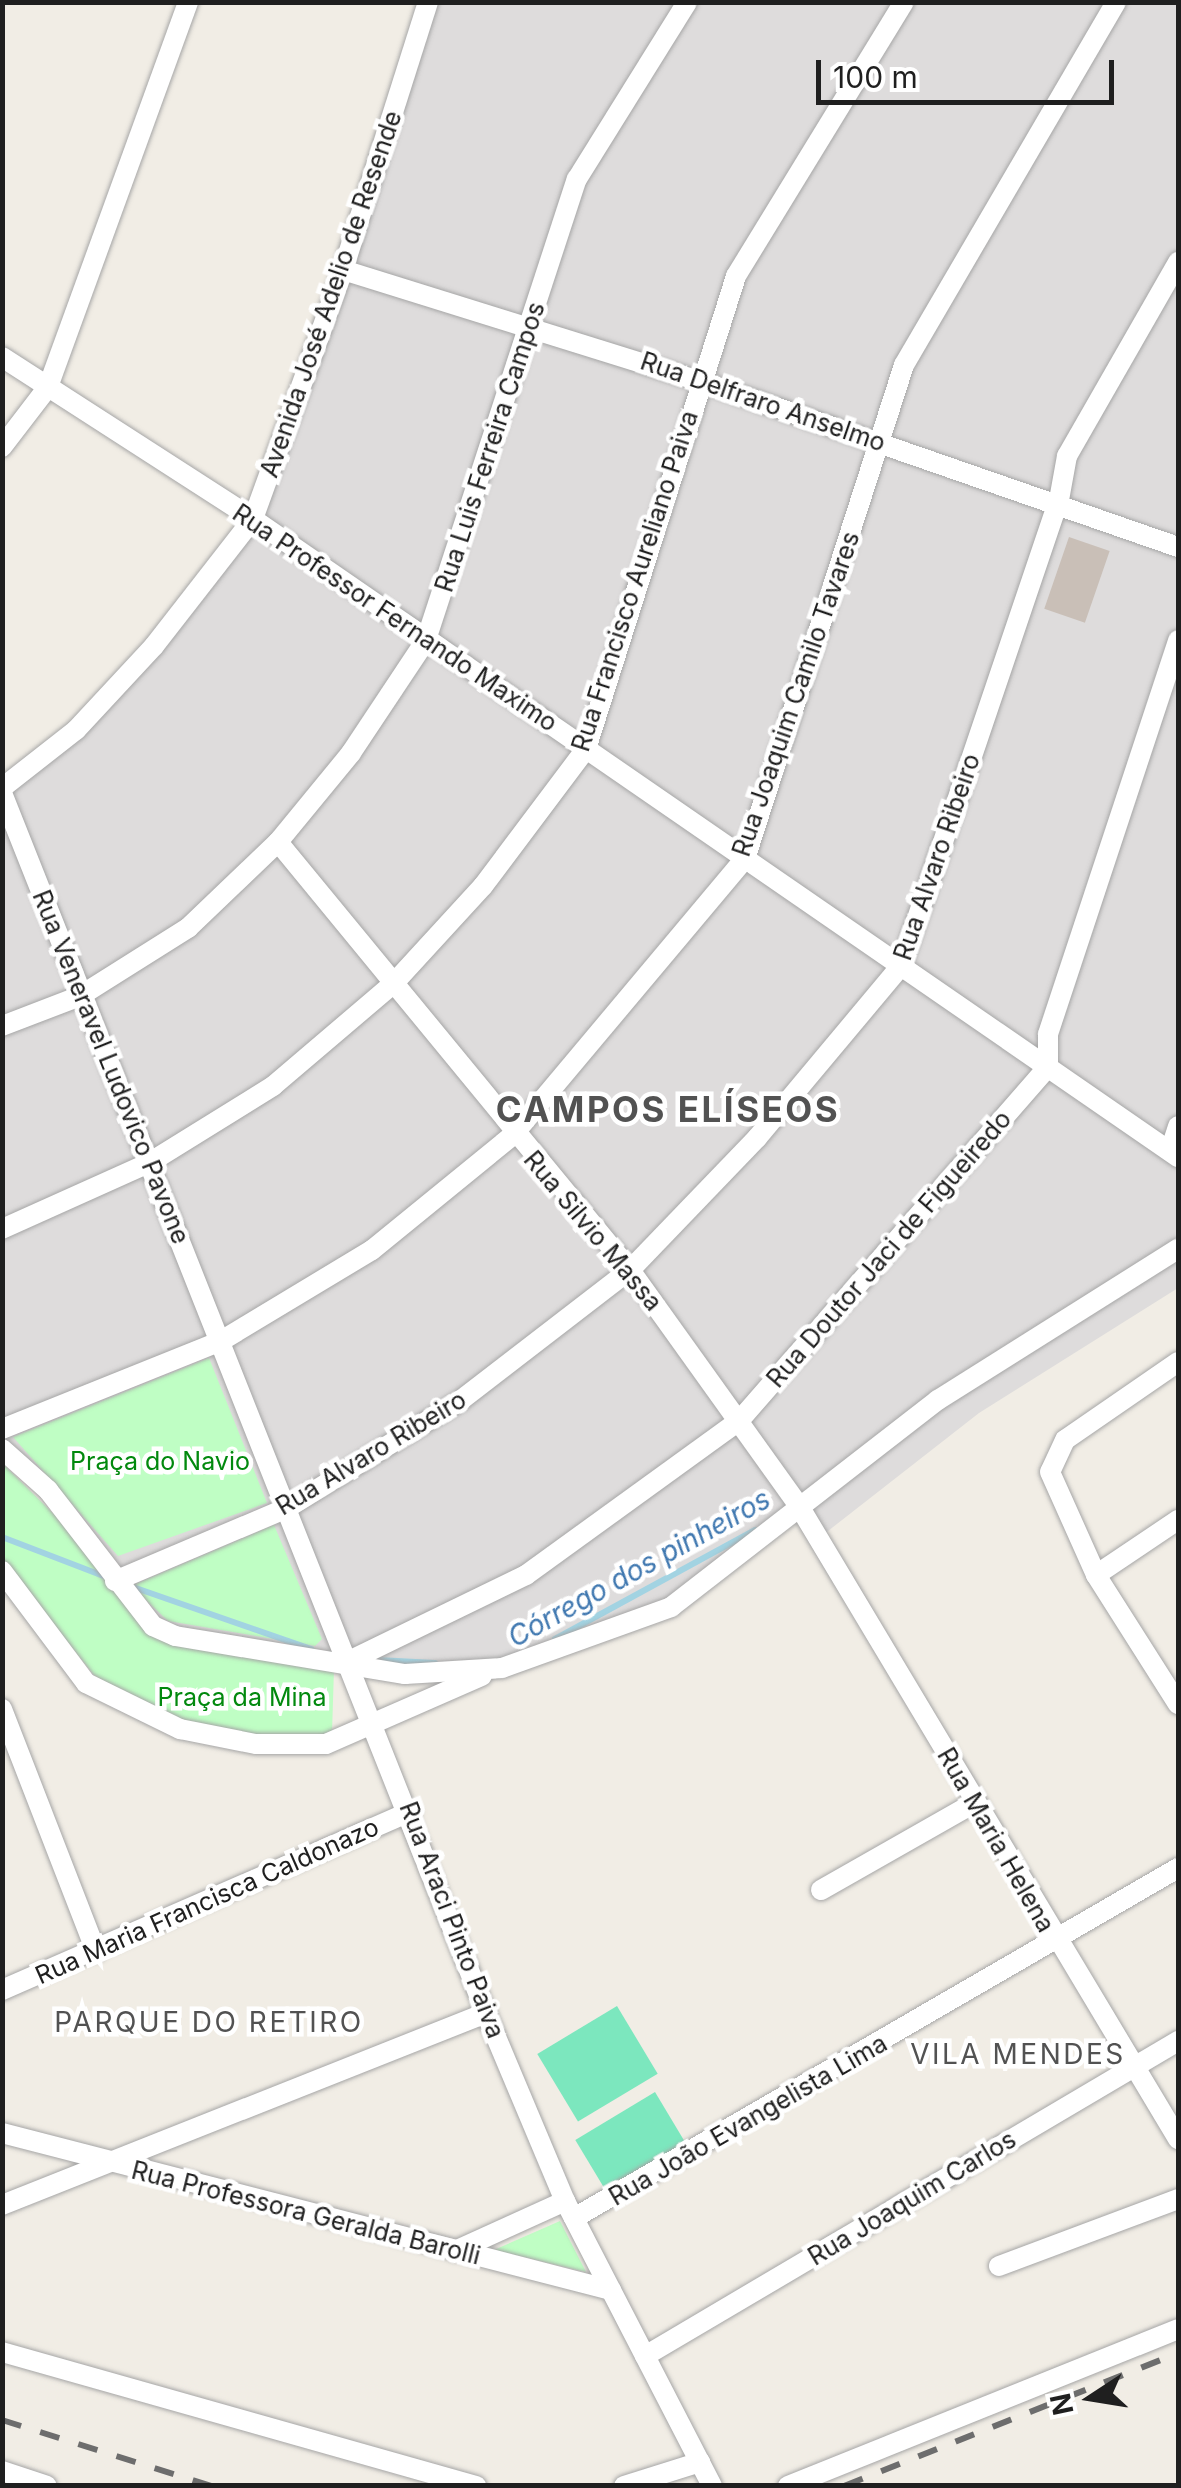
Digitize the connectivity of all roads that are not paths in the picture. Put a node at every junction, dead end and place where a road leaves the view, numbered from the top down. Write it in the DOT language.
graph roads {
  1 [pos="188,2"];
  2 [pos="428,2"];
  3 [pos="686,2"];
  4 [pos="904,2"];
  5 [pos="1116,2"];
  6 [pos="1178,262"];
  7 [pos="343,270"];
  8 [pos="530,325"];
  9 [pos="2,357"];
  10 [pos="700,381"];
  11 [pos="48,387"];
  12 [pos="880,442"];
  13 [pos="2,447"];
  14 [pos="1059,500"];
  15 [pos="253,519"];
  16 [pos="1178,546"];
  17 [pos="426,640"];
  18 [pos="1178,640"];
  19 [pos="586,749"];
  20 [pos="2,790"];
  21 [pos="278,842"];
  22 [pos="746,859"];
  23 [pos="901,966"];
  24 [pos="394,982"];
  25 [pos="80,996"];
  26 [pos="2,1026"];
  27 [pos="1048,1067"];
  28 [pos="1178,1126"];
  29 [pos="513,1135"];
  30 [pos="1174,1154"];
  31 [pos="150,1163"];
  32 [pos="2,1228"];
  33 [pos="1178,1249"];
  34 [pos="630,1270"];
  35 [pos="221,1341"];
  36 [pos="1178,1362"];
  37 [pos="740,1421"];
  38 [pos="2,1430"];
  39 [pos="2,1449"];
  40 [pos="799,1506"];
  41 [pos="288,1508"];
  42 [pos="1178,1520"];
  43 [pos="819,1538"];
  44 [pos="2,1571"];
  45 [pos="1096,1575"];
  46 [pos="116,1581"];
  47 [pos="347,1662"];
  48 [pos="502,1668"];
  49 [pos="1178,1704"];
  50 [pos="2,1709"];
  51 [pos="372,1720"];
  52 [pos="974,1803"];
  53 [pos="411,1812"];
  54 [pos="1178,1868"];
  55 [pos="821,1890"];
  56 [pos="1056,1944"];
  57 [pos="96,1952"];
  58 [pos="2,1990"];
  59 [pos="486,2013"];
  60 [pos="1178,2041"];
  61 [pos="1133,2067"];
  62 [pos="2,2133"];
  63 [pos="1178,2139"];
  64 [pos="104,2161"];
  65 [pos="1178,2199"];
  66 [pos="2,2205"];
  67 [pos="570,2210"];
  68 [pos="455,2251"];
  69 [pos="999,2266"];
  70 [pos="611,2290"];
  71 [pos="1178,2329"];
  72 [pos="2,2352"];
  73 [pos="646,2356"];
  74 [pos="700,2462"];
  75 [pos="2,2471"];
  76 [pos="48,2486"];
  77 [pos="476,2486"];
  78 [pos="624,2486"];
  79 [pos="712,2486"];
  80 [pos="788,2486"];
  1 -- 11 [label="street"];
  2 -- 7 [label="street, Avenida José Adelio de Resende"];
  3 -- 8 [label="street, Rua Luis Ferreira Campos"];
  4 -- 10 [label="street, Rua Francisco Aureliano Paiva"];
  5 -- 12 [label="street, Rua Joaquim Camilo Tavares"];
  6 -- 14 [label="street, Rua Alvaro Ribeiro"];
  7 -- 8 [label="street, Rua Delfraro Anselmo"];
  7 -- 15 [label="street, Avenida José Adelio de Resende"];
  8 -- 10 [label="street, Rua Delfraro Anselmo"];
  8 -- 17 [label="street, Rua Luis Ferreira Campos"];
  9 -- 11 [label="street, Rua Professor Fernando Maximo"];
  10 -- 12 [label="street, Rua Delfraro Anselmo"];
  10 -- 19 [label="street, Rua Francisco Aureliano Paiva"];
  11 -- 13 [label="street"];
  11 -- 15 [label="street, Rua Professor Fernando Maximo"];
  12 -- 14 [label="street, Rua Delfraro Anselmo"];
  12 -- 22 [label="street, Rua Joaquim Camilo Tavares"];
  14 -- 16 [label="street, Rua Delfraro Anselmo"];
  14 -- 23 [label="street, Rua Alvaro Ribeiro"];
  15 -- 17 [label="street, Rua Professor Fernando Maximo"];
  15 -- 20 [label="street, Avenida José Adelio de Resende"];
  17 -- 19 [label="street, Rua Professor Fernando Maximo"];
  17 -- 21 [label="street, Rua Luis Ferreira Campos"];
  18 -- 27 [label="street"];
  19 -- 22 [label="street, Rua Professor Fernando Maximo"];
  19 -- 24 [label="street, Rua Francisco Aureliano Paiva"];
  20 -- 25 [label="street, Rua Veneravel Ludovico Pavone"];
  21 -- 24 [label="street, Rua Silvio Massa"];
  21 -- 25 [label="street, Rua Luis Ferreira Campos"];
  22 -- 23 [label="street, Rua Professor Fernando Maximo"];
  22 -- 29 [label="street, Rua Joaquim Camilo Tavares"];
  23 -- 27 [label="street, Rua Professor Fernando Maximo"];
  23 -- 34 [label="street, Rua Alvaro Ribeiro"];
  24 -- 29 [label="street, Rua Silvio Massa"];
  24 -- 31 [label="street, Rua Francisco Aureliano Paiva"];
  25 -- 26 [label="street, Rua Luis Ferreira Campos"];
  25 -- 31 [label="street, Rua Veneravel Ludovico Pavone"];
  27 -- 30 [label="street, Rua Professor Fernando Maximo"];
  27 -- 37 [label="street, Rua Doutor Jaci de Figueiredo"];
  28 -- 30 [label="street"];
  29 -- 34 [label="street, Rua Silvio Massa"];
  29 -- 35 [label="street, Rua Joaquim Camilo Tavares"];
  31 -- 32 [label="street, Rua Francisco Aureliano Paiva"];
  31 -- 35 [label="street, Rua Veneravel Ludovico Pavone"];
  33 -- 40 [label="street"];
  34 -- 37 [label="street, Rua Silvio Massa"];
  34 -- 41 [label="street, Rua Alvaro Ribeiro"];
  35 -- 38 [label="street, Rua Joaquim Camilo Tavares"];
  35 -- 41 [label="street, Rua Araci Pinto Paiva"];
  36 -- 45 [label="street"];
  37 -- 40 [label="street, Rua Silvio Massa"];
  37 -- 47 [label="street, Rua Doutor Jaci de Figueiredo"];
  39 -- 46 [label="street"];
  40 -- 43 [label="street, Rua Silvio Massa"];
  40 -- 48 [label="street"];
  41 -- 46 [label="street, Rua Alvaro Ribeiro"];
  41 -- 47 [label="street, Rua Araci Pinto Paiva"];
  42 -- 45 [label="street"];
  43 -- 52 [label="street, Rua Maria Helena"];
  44 -- 51 [label="street"];
  45 -- 49 [label="street"];
  46 -- 47 [label="street"];
  47 -- 48 [label="street"];
  47 -- 51 [label="street, Rua Araci Pinto Paiva"];
  48 -- 51 [label="street"];
  50 -- 57 [label="street"];
  51 -- 53 [label="street, Rua Araci Pinto Paiva"];
  52 -- 55 [label="street"];
  52 -- 56 [label="street, Rua Maria Helena"];
  53 -- 57 [label="street, Rua Maria Francisca Caldonazo"];
  53 -- 59 [label="street, Rua Araci Pinto Paiva"];
  54 -- 56 [label="street, Rua João Evangelista Lima"];
  56 -- 61 [label="street, Rua Maria Helena"];
  56 -- 67 [label="street, Rua João Evangelista Lima"];
  57 -- 58 [label="street, Rua Maria Francisca Caldonazo"];
  59 -- 64 [label="street"];
  59 -- 67 [label="street, Rua Araci Pinto Paiva"];
  60 -- 61 [label="street, Rua Joaquim Carlos"];
  61 -- 63 [label="street, Rua Maria Helena"];
  61 -- 73 [label="street, Rua Joaquim Carlos"];
  62 -- 64 [label="street, Rua Professora Geralda Barolli"];
  64 -- 66 [label="street"];
  64 -- 68 [label="street, Rua Professora Geralda Barolli"];
  65 -- 69 [label="street"];
  67 -- 68 [label="street, Rua João Evangelista Lima"];
  67 -- 70 [label="street, Rua Araci Pinto Paiva"];
  68 -- 70 [label="street, Rua Professora Geralda Barolli"];
  70 -- 73 [label="street, Rua Araci Pinto Paiva"];
  71 -- 80 [label="street"];
  72 -- 77 [label="street"];
  73 -- 74 [label="street, Rua Araci Pinto Paiva"];
  74 -- 78 [label="street"];
  74 -- 79 [label="street, Rua Araci Pinto Paiva"];
  75 -- 76 [label="street"];
}
